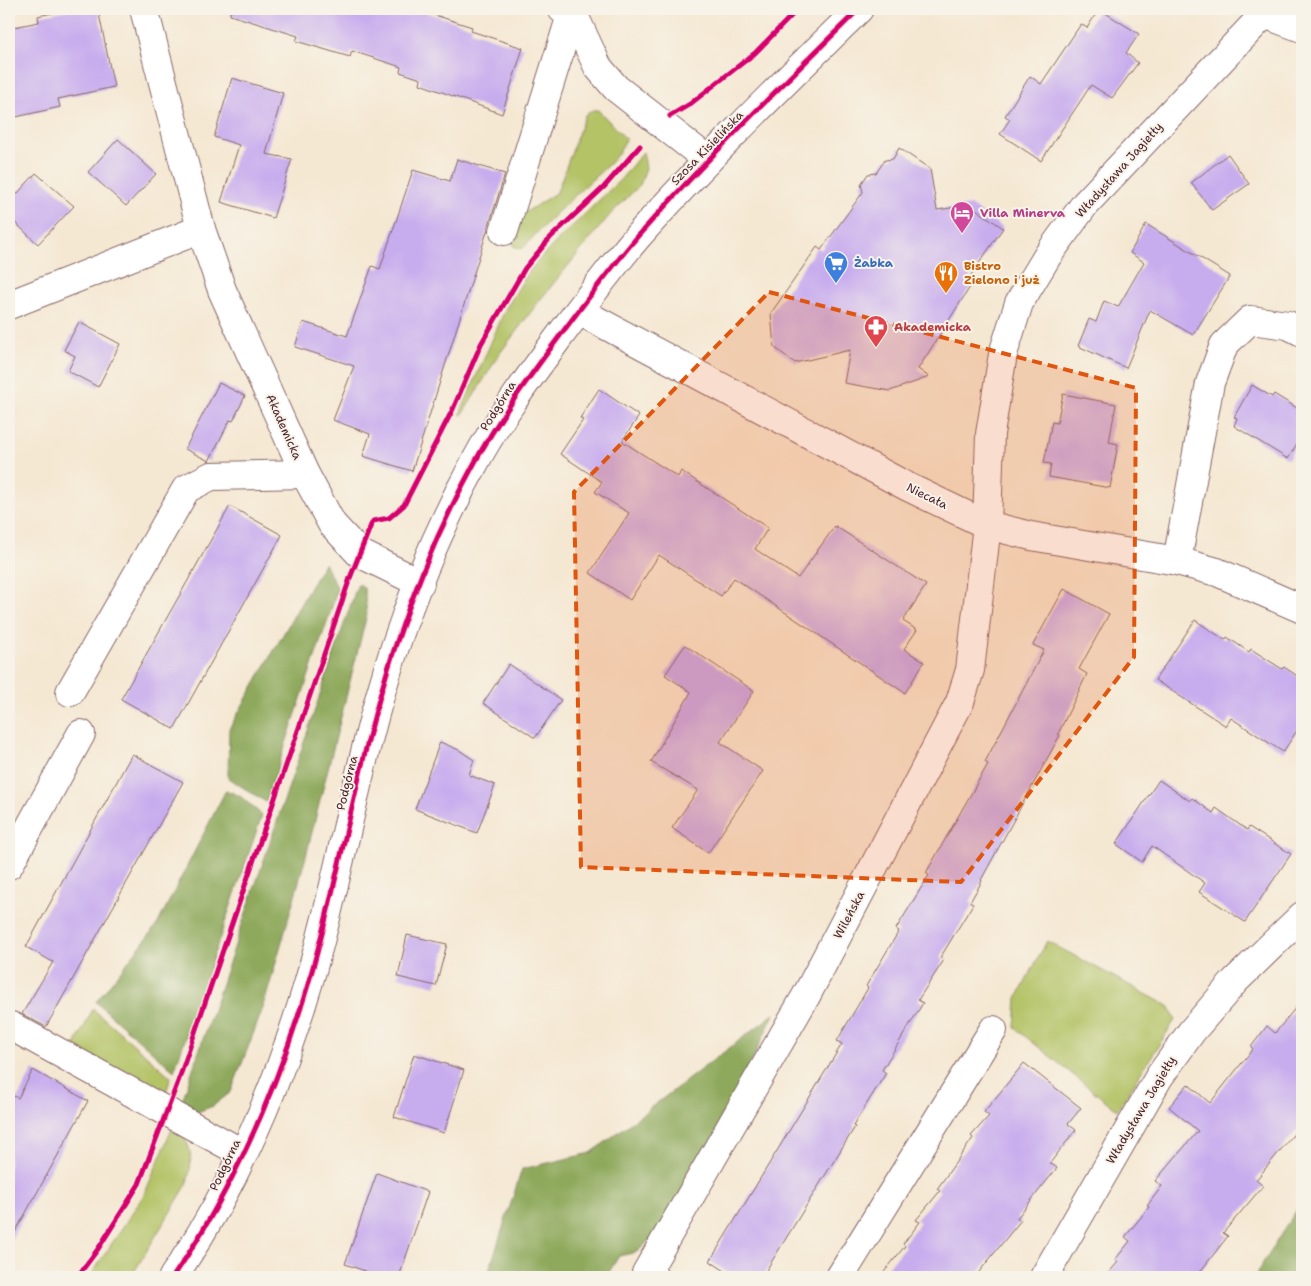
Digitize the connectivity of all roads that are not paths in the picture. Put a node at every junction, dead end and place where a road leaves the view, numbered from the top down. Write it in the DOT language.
graph roads {
  1 [pos="144,9"];
  2 [pos="860,9"];
  3 [pos="569,10"];
  4 [pos="1267,11"];
  5 [pos="1302,28"];
  6 [pos="708,160"];
  7 [pos="201,229"];
  8 [pos="504,231"];
  9 [pos="9,304"];
  10 [pos="578,311"];
  11 [pos="1302,332"];
  12 [pos="305,474"];
  13 [pos="987,526"];
  14 [pos="1177,561"];
  15 [pos="420,583"];
  16 [pos="1302,609"];
  17 [pos="70,692"];
  18 [pos="81,734"];
  19 [pos="9,865"];
  20 [pos="1302,916"];
  21 [pos="9,1026"];
  22 [pos="992,1030"];
  23 [pos="242,1153"];
  24 [pos="173,1277"];
  25 [pos="654,1277"];
  26 [pos="840,1277"];
  27 [pos="1044,1277"];
  1 -- 7 [label="street, Akademicka"];
  2 -- 6 [label="street, Szosa Kisielińska"];
  3 -- 6 [label="street"];
  3 -- 8 [label="street"];
  4 -- 5 [label="street, Władysława Jagiełły"];
  4 -- 13 [label="street, Władysława Jagiełły"];
  6 -- 10 [label="street, Szosa Kisielińska"];
  7 -- 9 [label="street"];
  7 -- 12 [label="street, Akademicka"];
  10 -- 13 [label="street, Niecała"];
  10 -- 15 [label="street, Podgórna"];
  11 -- 14 [label="street"];
  12 -- 15 [label="street, Akademicka"];
  12 -- 17 [label="street"];
  13 -- 14 [label="street, Niecała"];
  13 -- 25 [label="street, Wileńska"];
  14 -- 16 [label="street, Niecała"];
  15 -- 23 [label="street, Podgórna"];
  18 -- 19 [label="street"];
  20 -- 27 [label="street, Władysława Jagiełły"];
  21 -- 23 [label="street"];
  22 -- 26 [label="street"];
  23 -- 24 [label="street, Podgórna"];
}
